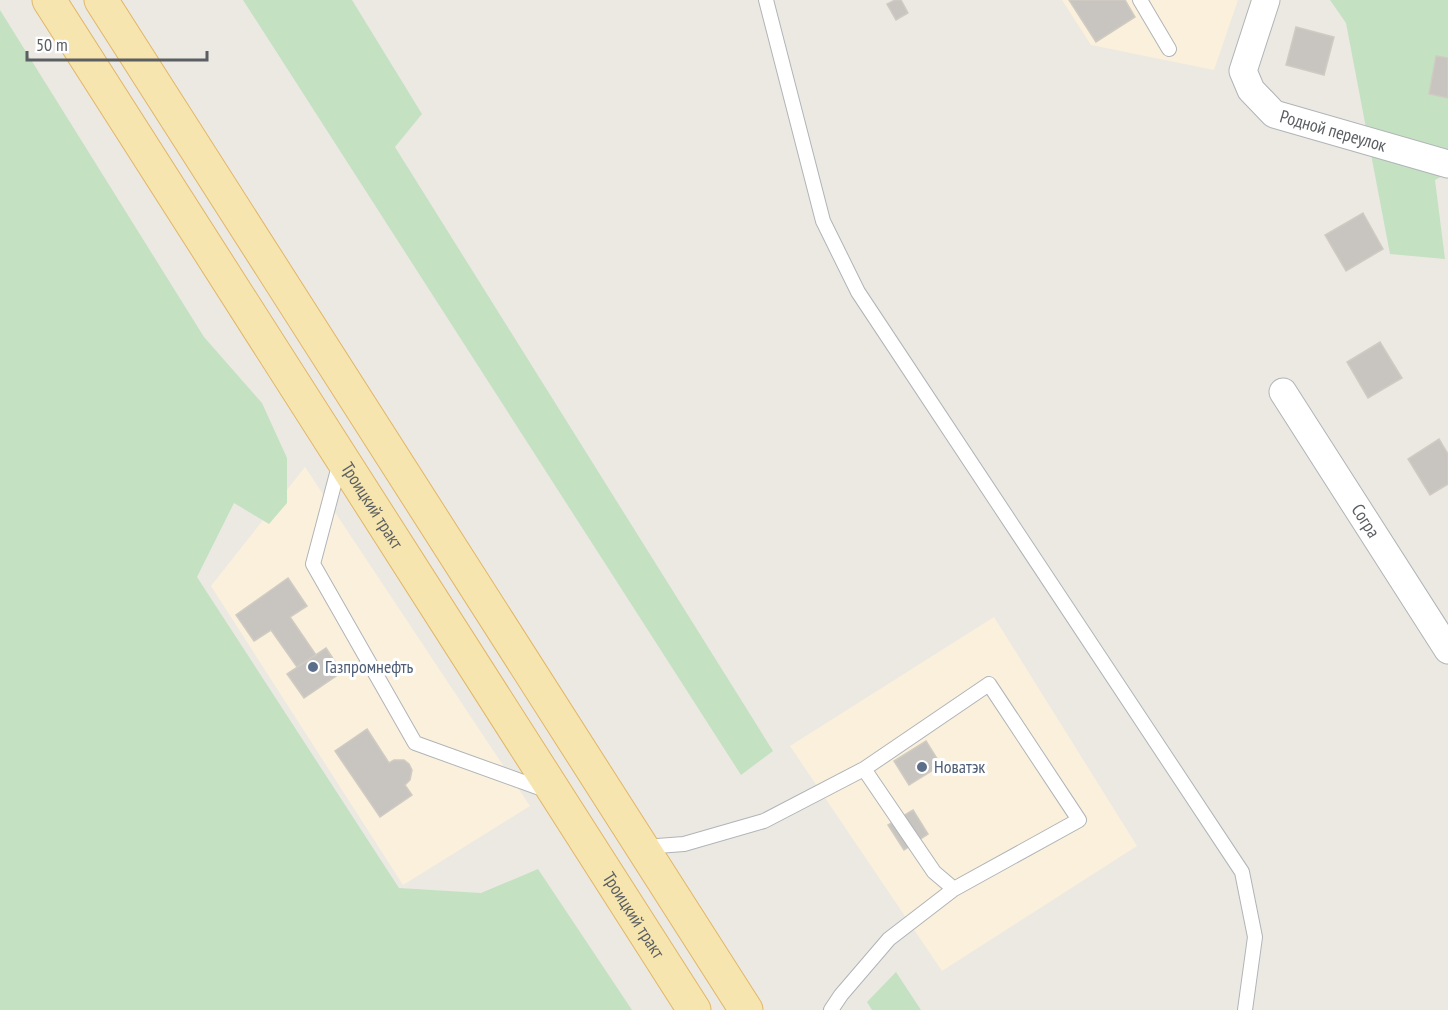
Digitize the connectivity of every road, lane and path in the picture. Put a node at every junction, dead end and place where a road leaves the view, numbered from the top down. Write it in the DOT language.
graph roads {
  1 [pos="49,0"];
  2 [pos="766,0"];
  3 [pos="1140,0"];
  4 [pos="1266,0"];
  5 [pos="109,3"];
  6 [pos="1169,49"];
  7 [pos="1448,164"];
  8 [pos="1283,392"];
  9 [pos="341,457"];
  10 [pos="1448,650"];
  11 [pos="864,769"];
  12 [pos="556,794"];
  13 [pos="642,848"];
  14 [pos="954,888"];
  15 [pos="694,1010"];
  16 [pos="746,1010"];
  17 [pos="831,1010"];
  18 [pos="1245,1010"];
  1 -- 9 [label="main road, Троицкий тракт"];
  2 -- 18 [label="lane"];
  3 -- 6 [label="lane"];
  4 -- 7 [label="street, Родной переулок"];
  5 -- 13 [label="main road"];
  8 -- 10 [label="street, Согра"];
  9 -- 12 [label="main road, Троицкий тракт"];
  9 -- 12 [label="lane"];
  11 -- 13 [label="lane"];
  11 -- 14 [label="lane"];
  11 -- 14 [label="lane"];
  12 -- 15 [label="main road, Троицкий тракт"];
  13 -- 16 [label="main road"];
  14 -- 17 [label="lane"];
}
